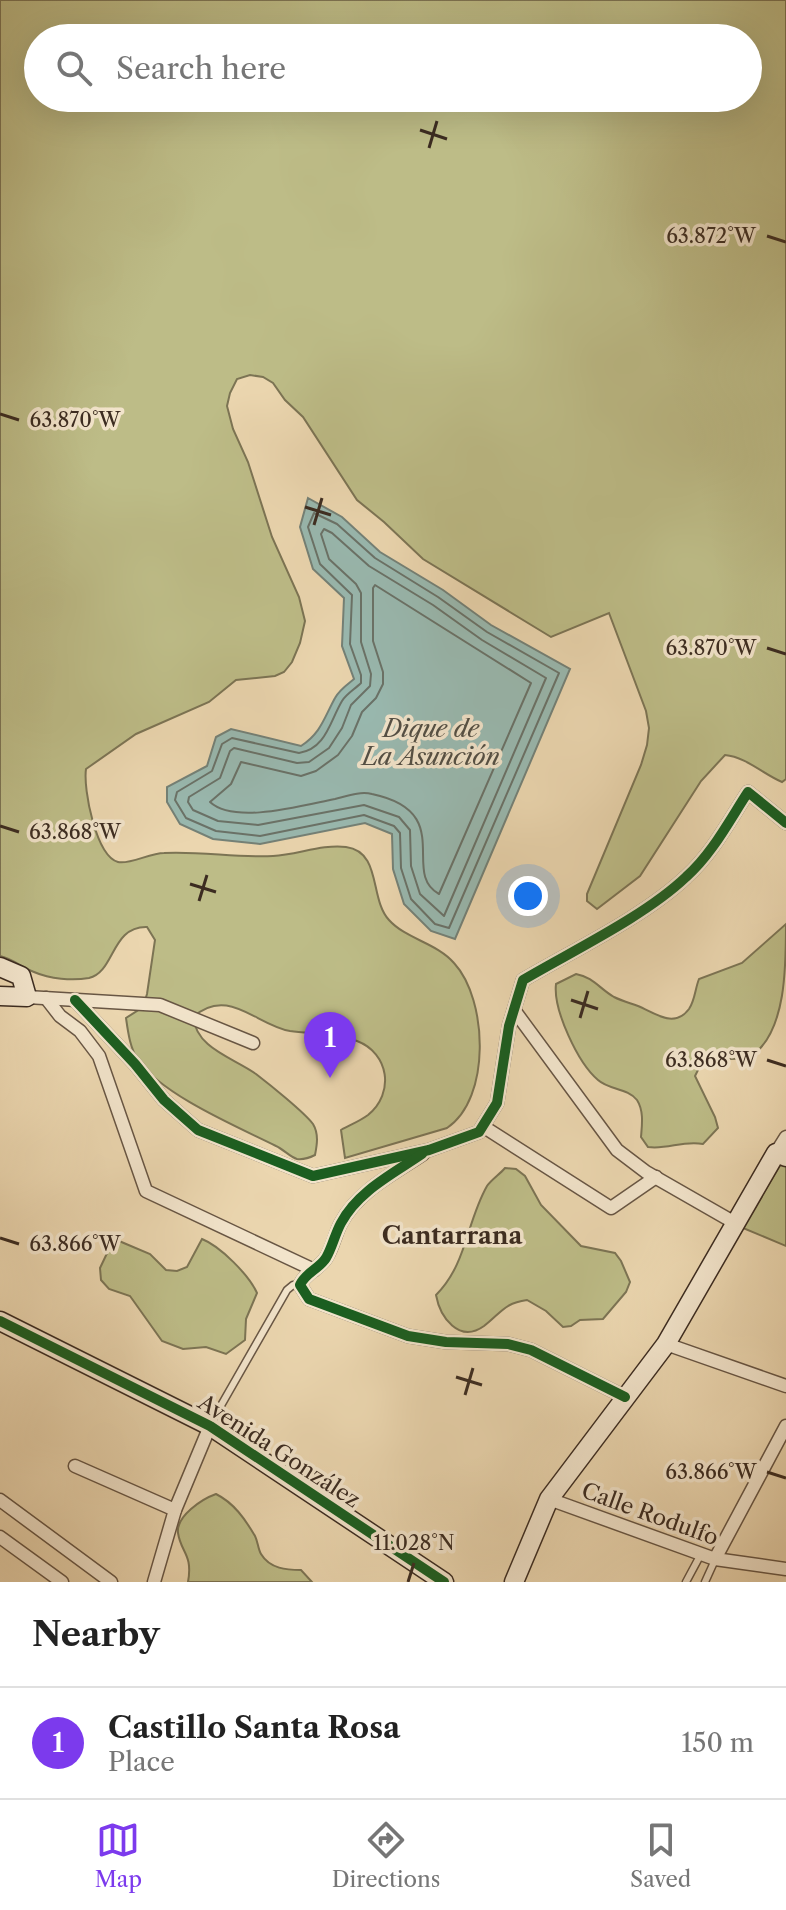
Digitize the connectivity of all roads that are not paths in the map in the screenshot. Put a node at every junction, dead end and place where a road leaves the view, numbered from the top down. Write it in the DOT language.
graph roads {
  1 [pos="786,823"];
  2 [pos="0,967"];
  3 [pos="0,996"];
  4 [pos="36,998"];
  5 [pos="75,1000"];
  6 [pos="514,1010"];
  7 [pos="253,1043"];
  8 [pos="484,1127"];
  9 [pos="783,1149"];
  10 [pos="429,1150"];
  11 [pos="656,1177"];
  12 [pos="735,1223"];
  13 [pos="314,1270"];
  14 [pos="300,1285"];
  15 [pos="0,1321"];
  16 [pos="666,1344"];
  17 [pos="786,1386"];
  18 [pos="625,1397"];
  19 [pos="210,1426"];
  20 [pos="786,1426"];
  21 [pos="75,1466"];
  22 [pos="549,1499"];
  23 [pos="0,1500"];
  24 [pos="175,1510"];
  25 [pos="0,1537"];
  26 [pos="701,1554"];
  27 [pos="715,1559"];
  28 [pos="786,1569"];
  29 [pos="62,1582"];
  30 [pos="111,1582"];
  31 [pos="154,1582"];
  32 [pos="444,1582"];
  33 [pos="514,1582"];
  34 [pos="686,1582"];
  35 [pos="705,1582"];
  1 -- 6 [label="street"];
  2 -- 4 [label="street"];
  3 -- 4 [label="street"];
  4 -- 5 [label="street"];
  4 -- 13 [label="street"];
  5 -- 7 [label="street"];
  5 -- 10 [label="street"];
  6 -- 8 [label="street"];
  6 -- 11 [label="street"];
  8 -- 10 [label="street"];
  8 -- 11 [label="street"];
  9 -- 12 [label="street"];
  10 -- 13 [label="street"];
  11 -- 12 [label="street"];
  12 -- 16 [label="street"];
  13 -- 14 [label="street"];
  14 -- 18 [label="street"];
  14 -- 19 [label="lane"];
  15 -- 19 [label="street, Avenida González"];
  16 -- 17 [label="street"];
  16 -- 18 [label="street"];
  18 -- 22 [label="street"];
  19 -- 24 [label="street"];
  19 -- 32 [label="street, Avenida González"];
  20 -- 27 [label="street"];
  21 -- 24 [label="street"];
  22 -- 26 [label="street, Calle Rodulfo"];
  22 -- 33 [label="street"];
  23 -- 30 [label="street"];
  24 -- 31 [label="street"];
  25 -- 29 [label="street"];
  26 -- 27 [label="street, Calle Rodulfo"];
  26 -- 34 [label="lane"];
  27 -- 28 [label="street, Calle Rodulfo"];
  27 -- 35 [label="lane"];
}
